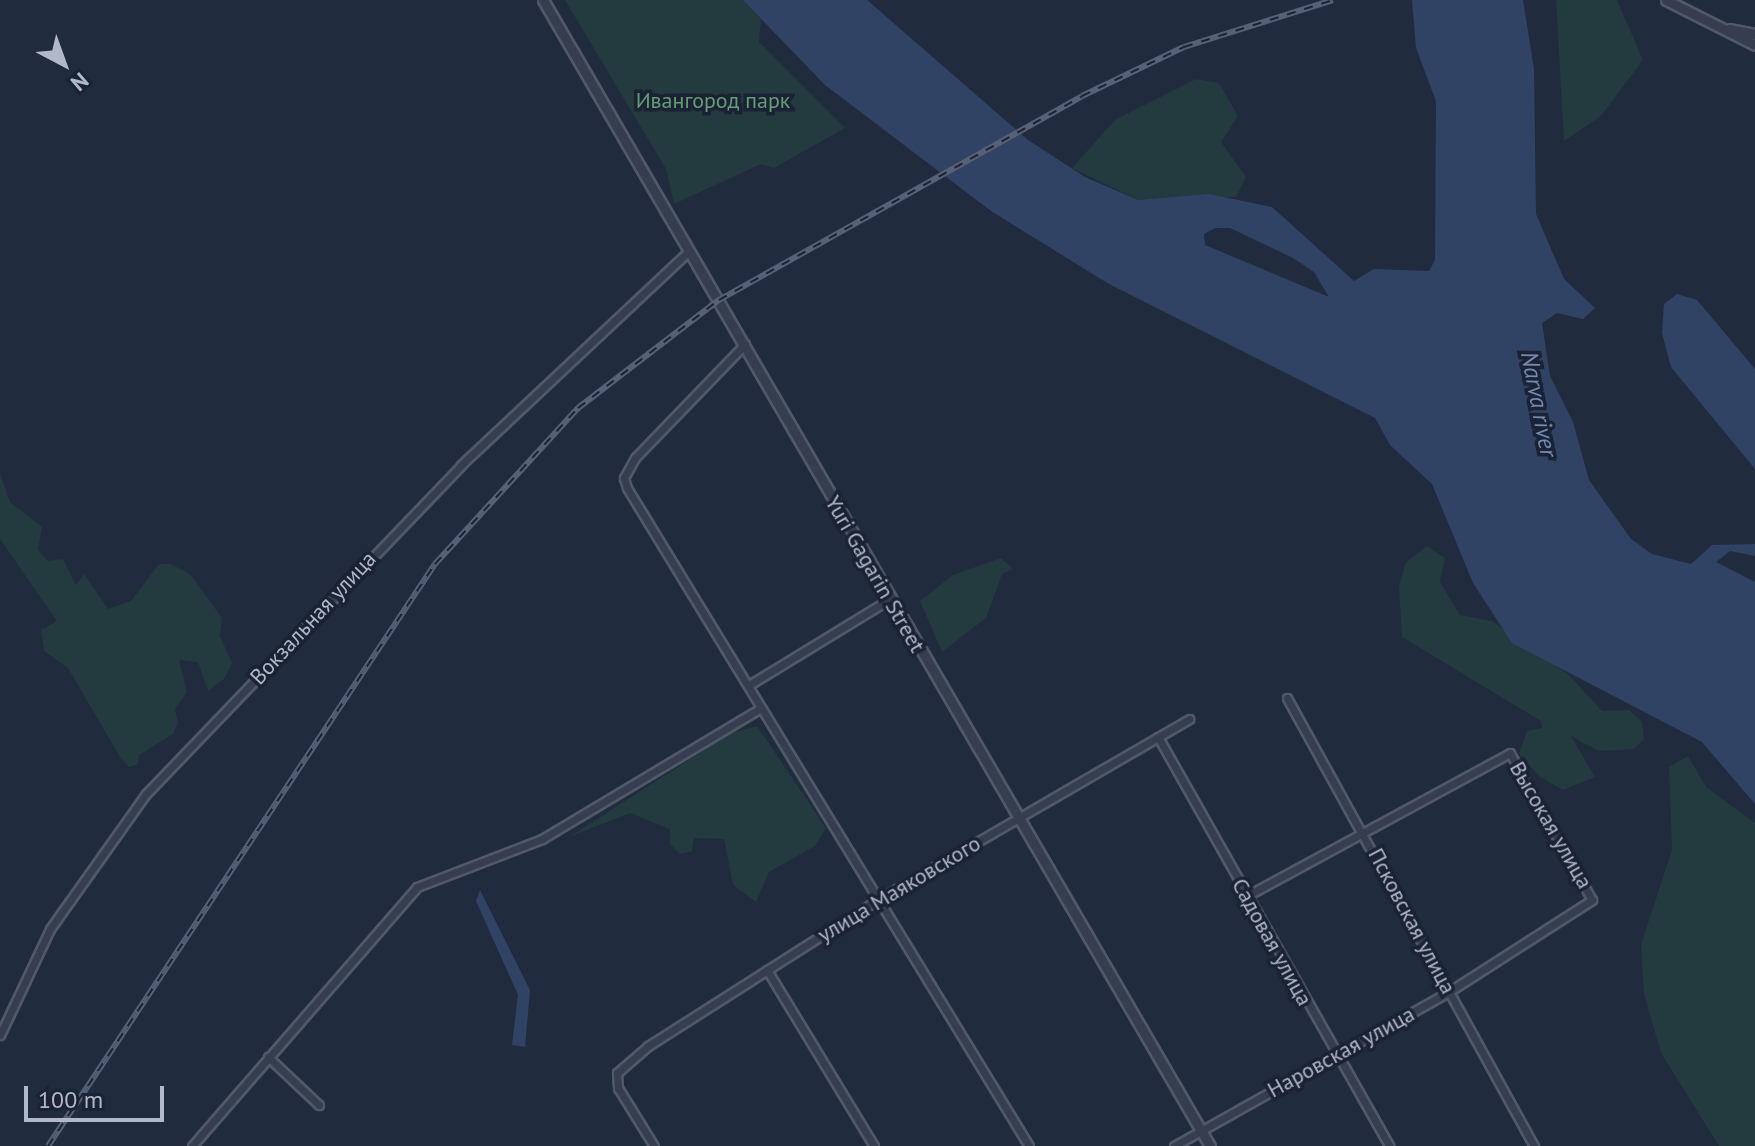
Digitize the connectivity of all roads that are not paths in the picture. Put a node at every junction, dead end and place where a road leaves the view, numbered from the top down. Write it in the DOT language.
graph roads {
  1 [pos="543,0"];
  2 [pos="1666,0"];
  3 [pos="1722,28"];
  4 [pos="1755,34"];
  5 [pos="1755,45"];
  6 [pos="689,251"];
  7 [pos="745,344"];
  8 [pos="890,599"];
  9 [pos="749,685"];
  10 [pos="1287,698"];
  11 [pos="759,709"];
  12 [pos="1189,719"];
  13 [pos="1158,737"];
  14 [pos="1018,818"];
  15 [pos="1363,831"];
  16 [pos="1247,896"];
  17 [pos="877,900"];
  18 [pos="1589,908"];
  19 [pos="767,970"];
  20 [pos="1450,991"];
  21 [pos="0,1035"];
  22 [pos="1335,1056"];
  23 [pos="268,1057"];
  24 [pos="319,1105"];
  25 [pos="1200,1131"];
  26 [pos="192,1146"];
  27 [pos="654,1146"];
  28 [pos="874,1146"];
  29 [pos="1029,1146"];
  30 [pos="1174,1146"];
  31 [pos="1210,1146"];
  32 [pos="1389,1146"];
  33 [pos="1534,1146"];
  1 -- 6 [label="street, Yuri Gagarin Street"];
  2 -- 3 [label="street"];
  3 -- 4 [label="street"];
  3 -- 5 [label="street"];
  6 -- 7 [label="street, Yuri Gagarin Street"];
  6 -- 21 [label="street, Вокзальная улица"];
  7 -- 8 [label="street, Yuri Gagarin Street"];
  7 -- 9 [label="street"];
  8 -- 9 [label="street"];
  8 -- 14 [label="street, Yuri Gagarin Street"];
  9 -- 11 [label="street"];
  10 -- 15 [label="street, Псковская улица"];
  11 -- 17 [label="street"];
  11 -- 23 [label="street"];
  12 -- 13 [label="street, улица Маяковского"];
  13 -- 14 [label="street, улица Маяковского"];
  13 -- 16 [label="street, Садовая улица"];
  14 -- 17 [label="street, улица Маяковского"];
  14 -- 25 [label="street, Yuri Gagarin Street"];
  15 -- 16 [label="street, Высокая улица"];
  15 -- 18 [label="street, Высокая улица"];
  15 -- 20 [label="street, Псковская улица"];
  16 -- 22 [label="street, Садовая улица"];
  17 -- 19 [label="street, улица Маяковского"];
  17 -- 29 [label="street"];
  18 -- 20 [label="street, Наровская улица"];
  19 -- 27 [label="street, улица Маяковского"];
  19 -- 28 [label="street"];
  20 -- 22 [label="street, Наровская улица"];
  20 -- 33 [label="street, Псковская улица"];
  22 -- 25 [label="street, Наровская улица"];
  22 -- 32 [label="street, Садовая улица"];
  23 -- 24 [label="street"];
  23 -- 26 [label="street"];
  25 -- 30 [label="street, Наровская улица"];
  25 -- 31 [label="street, Yuri Gagarin Street"];
}
